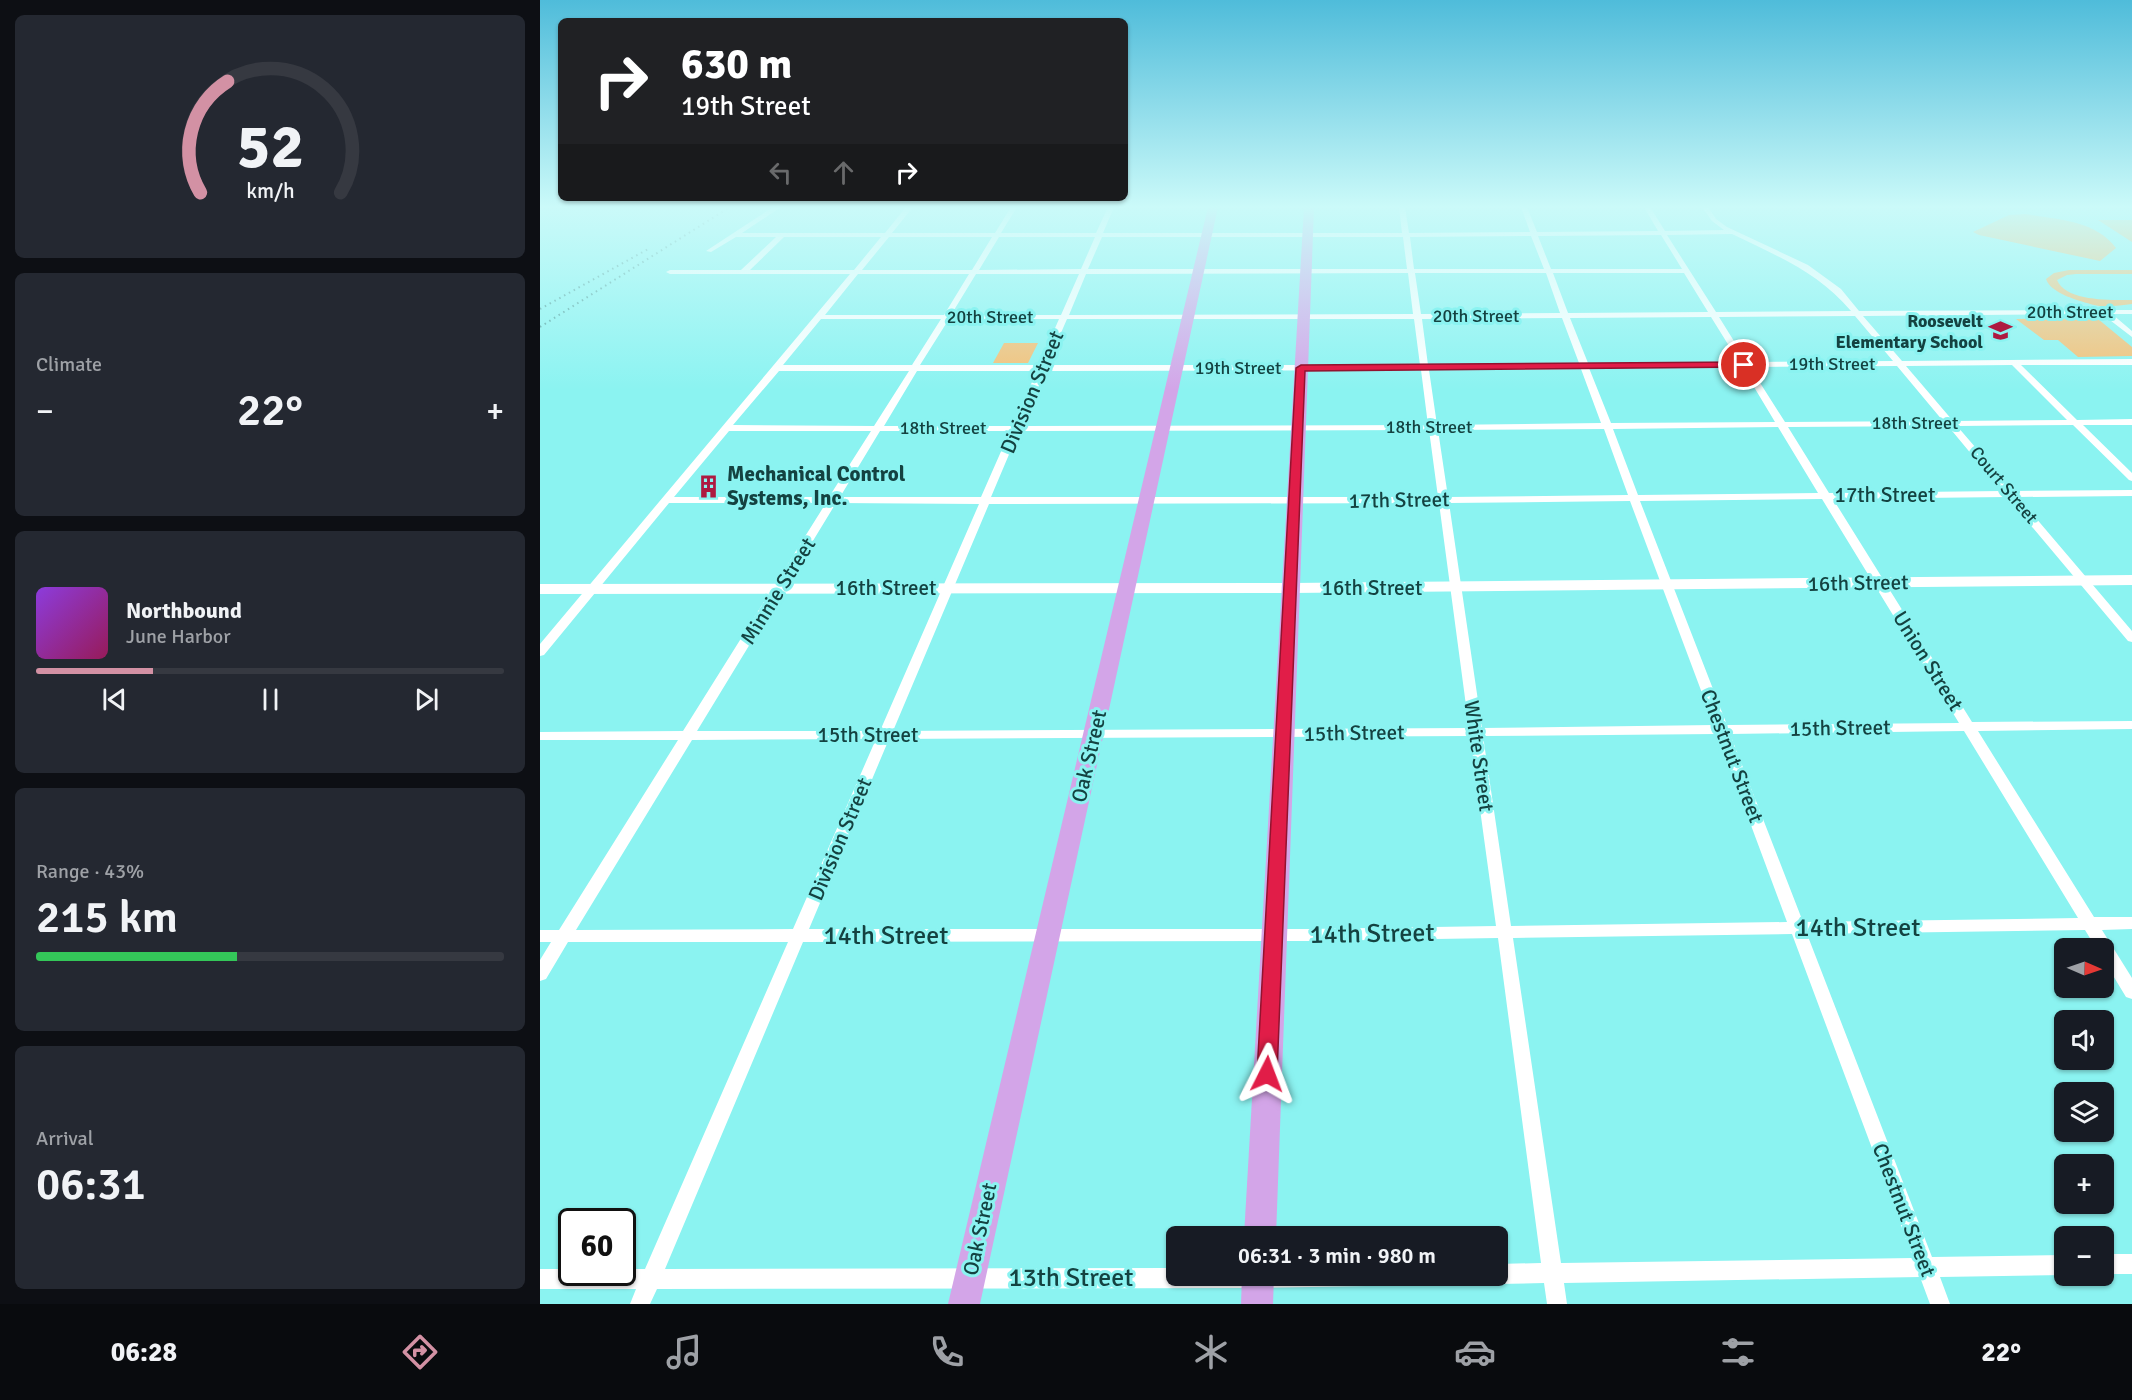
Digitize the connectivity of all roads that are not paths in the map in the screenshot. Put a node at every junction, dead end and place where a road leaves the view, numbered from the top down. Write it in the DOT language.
graph roads {
  1 [pos="747,268"];
  2 [pos="859,268"];
  3 [pos="976,268"];
  4 [pos="1085,268"];
  5 [pos="1200,268"];
  6 [pos="1305,268"];
  7 [pos="1410,268"];
  8 [pos="1546,268"];
  9 [pos="1684,268"];
  10 [pos="1806,268"];
  11 [pos="1686,271"];
  12 [pos="1548,272"];
  13 [pos="670,273"];
  14 [pos="742,273"];
  15 [pos="855,273"];
  16 [pos="973,273"];
  17 [pos="1083,273"];
  18 [pos="1199,273"];
  19 [pos="1305,273"];
  20 [pos="1411,273"];
  21 [pos="2104,312"];
  22 [pos="2132,312"];
  23 [pos="1713,314"];
  24 [pos="1857,314"];
  25 [pos="1564,315"];
  26 [pos="1418,316"];
  27 [pos="819,317"];
  28 [pos="947,317"];
  29 [pos="1064,317"];
  30 [pos="1189,317"];
  31 [pos="1304,317"];
  32 [pos="2132,335"];
  33 [pos="2132,362"];
  34 [pos="2014,363"];
  35 [pos="1900,364"];
  36 [pos="1744,365"];
  37 [pos="1584,366"];
  38 [pos="1424,367"];
  39 [pos="777,368"];
  40 [pos="916,368"];
  41 [pos="1041,368"];
  42 [pos="1176,368"];
  43 [pos="1301,368"];
  44 [pos="2075,422"];
  45 [pos="2132,422"];
  46 [pos="1951,423"];
  47 [pos="1782,424"];
  48 [pos="1606,426"];
  49 [pos="1432,427"];
  50 [pos="727,428"];
  51 [pos="878,428"];
  52 [pos="1016,428"];
  53 [pos="1163,428"];
  54 [pos="1297,428"];
  55 [pos="2132,478"];
  56 [pos="2132,493"];
  57 [pos="2012,494"];
  58 [pos="1825,496"];
  59 [pos="1633,497"];
  60 [pos="1443,499"];
  61 [pos="666,500"];
  62 [pos="1146,500"];
  63 [pos="835,501"];
  64 [pos="985,501"];
  65 [pos="1294,501"];
  66 [pos="2132,580"];
  67 [pos="2084,581"];
  68 [pos="1879,583"];
  69 [pos="1666,585"];
  70 [pos="1455,587"];
  71 [pos="780,588"];
  72 [pos="948,588"];
  73 [pos="1127,588"];
  74 [pos="1291,588"];
  75 [pos="540,589"];
  76 [pos="593,589"];
  77 [pos="2132,638"];
  78 [pos="540,652"];
  79 [pos="2132,725"];
  80 [pos="1968,726"];
  81 [pos="1722,729"];
  82 [pos="1476,732"];
  83 [pos="885,734"];
  84 [pos="1284,734"];
  85 [pos="540,735"];
  86 [pos="690,735"];
  87 [pos="1094,735"];
  88 [pos="2132,923"];
  89 [pos="2090,924"];
  90 [pos="1798,928"];
  91 [pos="1504,932"];
  92 [pos="1273,935"];
  93 [pos="540,936"];
  94 [pos="564,936"];
  95 [pos="799,936"];
  96 [pos="1046,936"];
  97 [pos="540,974"];
  98 [pos="2132,992"];
  99 [pos="1260,1226"];
  100 [pos="2114,1264"];
  101 [pos="2132,1264"];
  102 [pos="2054,1265"];
  103 [pos="1926,1267"];
  104 [pos="1552,1273"];
  105 [pos="1508,1274"];
  106 [pos="970,1278"];
  107 [pos="540,1279"];
  108 [pos="650,1279"];
  109 [pos="1166,1283"];
  110 [pos="640,1304"];
  111 [pos="964,1304"];
  112 [pos="1557,1304"];
  113 [pos="1940,1304"];
  1 -- 14 [label="street"];
  2 -- 15 [label="street"];
  3 -- 16 [label="street, Minnie Street"];
  4 -- 17 [label="street, Division Street"];
  5 -- 18 [label="main road, Oak Street"];
  6 -- 19 [label="main road"];
  7 -- 20 [label="street, White Street"];
  8 -- 12 [label="street, Chestnut Street"];
  9 -- 11 [label="street, Union Street"];
  10 -- 24 [label="street, Court Street"];
  11 -- 12 [label="street"];
  11 -- 23 [label="street, Union Street"];
  12 -- 20 [label="street"];
  12 -- 25 [label="street, Chestnut Street"];
  13 -- 14 [label="street"];
  14 -- 15 [label="street"];
  15 -- 16 [label="street"];
  15 -- 27 [label="street"];
  16 -- 17 [label="street"];
  16 -- 28 [label="street, Minnie Street"];
  17 -- 18 [label="street"];
  17 -- 29 [label="street, Division Street"];
  18 -- 19 [label="street"];
  18 -- 30 [label="main road, Oak Street"];
  19 -- 20 [label="street"];
  19 -- 31 [label="main road"];
  20 -- 26 [label="street, White Street"];
  21 -- 22 [label="street, 20th Street"];
  21 -- 24 [label="street, 20th Street"];
  21 -- 32 [label="street"];
  23 -- 24 [label="street, 20th Street"];
  23 -- 25 [label="street, 20th Street"];
  23 -- 36 [label="street, Union Street"];
  24 -- 35 [label="street, Court Street"];
  25 -- 26 [label="street, 20th Street"];
  25 -- 37 [label="street, Chestnut Street"];
  26 -- 31 [label="street, 20th Street"];
  26 -- 38 [label="street, White Street"];
  27 -- 28 [label="street, 20th Street"];
  27 -- 39 [label="street"];
  28 -- 29 [label="street, 20th Street"];
  28 -- 40 [label="street, Minnie Street"];
  29 -- 30 [label="street, 20th Street"];
  29 -- 41 [label="street, Division Street"];
  30 -- 31 [label="street, 20th Street"];
  30 -- 42 [label="main road, Oak Street"];
  31 -- 43 [label="main road"];
  33 -- 34 [label="street, 19th Street"];
  34 -- 35 [label="street, 19th Street"];
  34 -- 44 [label="street"];
  35 -- 36 [label="street, 19th Street"];
  35 -- 46 [label="street, Court Street"];
  36 -- 37 [label="street, 19th Street"];
  36 -- 47 [label="street, Union Street"];
  37 -- 38 [label="street, 19th Street"];
  37 -- 48 [label="street, Chestnut Street"];
  38 -- 43 [label="street, 19th Street"];
  38 -- 49 [label="street, White Street"];
  39 -- 40 [label="street, 19th Street"];
  39 -- 50 [label="street"];
  40 -- 41 [label="street, 19th Street"];
  40 -- 51 [label="street, Minnie Street"];
  41 -- 42 [label="street, 19th Street"];
  41 -- 52 [label="street, Division Street"];
  42 -- 43 [label="street, 19th Street"];
  42 -- 53 [label="main road, Oak Street"];
  43 -- 54 [label="main road"];
  44 -- 45 [label="street, 18th Street"];
  44 -- 46 [label="street, 18th Street"];
  44 -- 55 [label="street"];
  46 -- 47 [label="street, 18th Street"];
  46 -- 57 [label="street, Court Street"];
  47 -- 48 [label="street, 18th Street"];
  47 -- 58 [label="street, Union Street"];
  48 -- 49 [label="street, 18th Street"];
  48 -- 59 [label="street, Chestnut Street"];
  49 -- 54 [label="street, 18th Street"];
  49 -- 60 [label="street, White Street"];
  50 -- 51 [label="street, 18th Street"];
  50 -- 61 [label="street"];
  51 -- 52 [label="street, 18th Street"];
  51 -- 63 [label="street, Minnie Street"];
  52 -- 53 [label="street, 18th Street"];
  52 -- 64 [label="street, Division Street"];
  53 -- 54 [label="street, 18th Street"];
  53 -- 62 [label="main road, Oak Street"];
  54 -- 65 [label="main road"];
  56 -- 57 [label="street, 17th Street"];
  57 -- 58 [label="street, 17th Street"];
  57 -- 67 [label="street, Court Street"];
  58 -- 59 [label="street, 17th Street"];
  58 -- 68 [label="street, Union Street"];
  59 -- 60 [label="street, 17th Street"];
  59 -- 69 [label="street, Chestnut Street"];
  60 -- 65 [label="street, 17th Street"];
  60 -- 70 [label="street, White Street"];
  61 -- 63 [label="street, 17th Street"];
  61 -- 76 [label="street"];
  62 -- 64 [label="street, 17th Street"];
  62 -- 65 [label="street, 17th Street"];
  62 -- 73 [label="main road, Oak Street"];
  63 -- 64 [label="street, 17th Street"];
  63 -- 71 [label="street, Minnie Street"];
  64 -- 72 [label="street, Division Street"];
  65 -- 74 [label="main road"];
  66 -- 67 [label="street, 16th Street"];
  67 -- 68 [label="street, 16th Street"];
  67 -- 77 [label="street, Court Street"];
  68 -- 69 [label="street, 16th Street"];
  68 -- 80 [label="street, Union Street"];
  69 -- 70 [label="street, 16th Street"];
  69 -- 81 [label="street, Chestnut Street"];
  70 -- 74 [label="street, 16th Street"];
  70 -- 82 [label="street, White Street"];
  71 -- 72 [label="street, 16th Street"];
  71 -- 76 [label="street, 16th Street"];
  71 -- 86 [label="street, Minnie Street"];
  72 -- 73 [label="street, 16th Street"];
  72 -- 83 [label="street, Division Street"];
  73 -- 74 [label="street, 16th Street"];
  73 -- 87 [label="main road, Oak Street"];
  74 -- 84 [label="main road"];
  75 -- 76 [label="street, 16th Street"];
  76 -- 78 [label="street"];
  79 -- 80 [label="street, 15th Street"];
  80 -- 81 [label="street, 15th Street"];
  80 -- 89 [label="street, Union Street"];
  81 -- 82 [label="street, 15th Street"];
  81 -- 90 [label="street, Chestnut Street"];
  82 -- 84 [label="street, 15th Street"];
  82 -- 91 [label="street, White Street"];
  83 -- 86 [label="street, 15th Street"];
  83 -- 87 [label="street, 15th Street"];
  83 -- 95 [label="street, Division Street"];
  84 -- 87 [label="street, 15th Street"];
  84 -- 92 [label="main road"];
  85 -- 86 [label="street, 15th Street"];
  86 -- 94 [label="street, Minnie Street"];
  87 -- 96 [label="main road, Oak Street"];
  88 -- 89 [label="street, 14th Street"];
  89 -- 90 [label="street, 14th Street"];
  89 -- 98 [label="street, Union Street"];
  90 -- 91 [label="street, 14th Street"];
  90 -- 103 [label="street, Chestnut Street"];
  91 -- 92 [label="street, 14th Street"];
  91 -- 104 [label="street, White Street"];
  92 -- 96 [label="street, 14th Street"];
  92 -- 99 [label="main road"];
  93 -- 94 [label="street, 14th Street"];
  94 -- 95 [label="street, 14th Street"];
  94 -- 97 [label="street, Minnie Street"];
  95 -- 96 [label="street, 14th Street"];
  95 -- 108 [label="street, Division Street"];
  96 -- 106 [label="main road, Oak Street"];
  100 -- 101 [label="street"];
  102 -- 103 [label="street"];
  103 -- 104 [label="street"];
  103 -- 113 [label="street, Chestnut Street"];
  104 -- 105 [label="street"];
  104 -- 112 [label="street, White Street"];
  106 -- 108 [label="street, 13th Street"];
  106 -- 109 [label="street, 13th Street"];
  106 -- 111 [label="main road, Oak Street"];
  107 -- 108 [label="street, 13th Street"];
  108 -- 110 [label="street, Division Street"];
}
